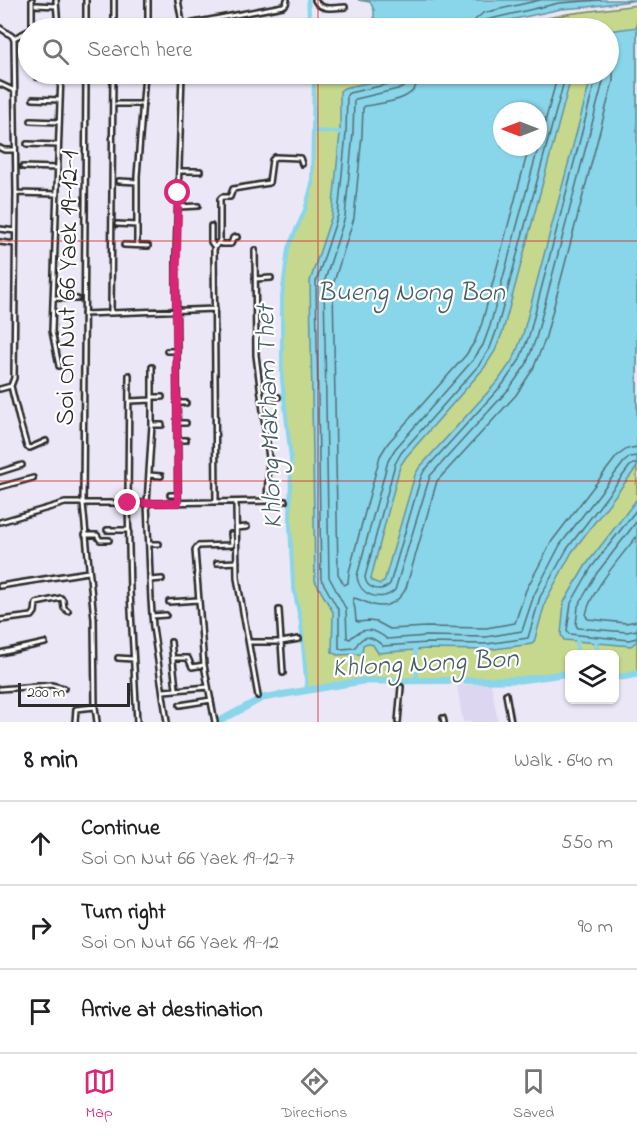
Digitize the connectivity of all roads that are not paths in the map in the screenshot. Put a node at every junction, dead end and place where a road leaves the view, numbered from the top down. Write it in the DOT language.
graph roads {
  1 [pos="32,0"];
  2 [pos="56,0"];
  3 [pos="86,0"];
  4 [pos="114,0"];
  5 [pos="148,0"];
  6 [pos="178,0"];
  7 [pos="287,0"];
  8 [pos="315,0"];
  9 [pos="36,5"];
  10 [pos="56,6"];
  11 [pos="345,7"];
  12 [pos="31,18"];
  13 [pos="57,18"];
  14 [pos="86,18"];
  15 [pos="114,18"];
  16 [pos="148,18"];
  17 [pos="181,18"];
  18 [pos="226,18"];
  19 [pos="0,28"];
  20 [pos="18,36"];
  21 [pos="14,38"];
  22 [pos="0,84"];
  23 [pos="61,84"];
  24 [pos="86,84"];
  25 [pos="113,84"];
  26 [pos="144,84"];
  27 [pos="182,84"];
  28 [pos="15,91"];
  29 [pos="33,99"];
  30 [pos="60,100"];
  31 [pos="116,104"];
  32 [pos="143,104"];
  33 [pos="31,121"];
  34 [pos="60,122"];
  35 [pos="27,144"];
  36 [pos="58,145"];
  37 [pos="0,148"];
  38 [pos="15,150"];
  39 [pos="302,164"];
  40 [pos="23,167"];
  41 [pos="58,168"];
  42 [pos="179,171"];
  43 [pos="200,171"];
  44 [pos="119,182"];
  45 [pos="137,182"];
  46 [pos="16,194"];
  47 [pos="57,194"];
  48 [pos="198,206"];
  49 [pos="178,207"];
  50 [pos="117,224"];
  51 [pos="137,225"];
  52 [pos="211,226"];
  53 [pos="0,229"];
  54 [pos="15,231"];
  55 [pos="237,237"];
  56 [pos="0,242"];
  57 [pos="218,243"];
  58 [pos="15,244"];
  59 [pos="124,245"];
  60 [pos="137,245"];
  61 [pos="148,246"];
  62 [pos="214,246"];
  63 [pos="255,250"];
  64 [pos="255,279"];
  65 [pos="271,279"];
  66 [pos="54,298"];
  67 [pos="77,298"];
  68 [pos="215,309"];
  69 [pos="176,310"];
  70 [pos="111,313"];
  71 [pos="84,314"];
  72 [pos="167,351"];
  73 [pos="177,351"];
  74 [pos="59,366"];
  75 [pos="152,367"];
  76 [pos="129,375"];
  77 [pos="11,386"];
  78 [pos="0,389"];
  79 [pos="162,397"];
  80 [pos="278,397"];
  81 [pos="152,398"];
  82 [pos="261,400"];
  83 [pos="130,401"];
  84 [pos="177,403"];
  85 [pos="186,403"];
  86 [pos="177,423"];
  87 [pos="186,423"];
  88 [pos="152,425"];
  89 [pos="162,425"];
  90 [pos="177,440"];
  91 [pos="186,440"];
  92 [pos="46,441"];
  93 [pos="22,465"];
  94 [pos="0,472"];
  95 [pos="149,475"];
  96 [pos="161,476"];
  97 [pos="33,478"];
  98 [pos="0,487"];
  99 [pos="170,495"];
  100 [pos="178,495"];
  101 [pos="267,501"];
  102 [pos="285,501"];
  103 [pos="216,502"];
  104 [pos="236,502"];
  105 [pos="128,503"];
  106 [pos="147,503"];
  107 [pos="178,503"];
  108 [pos="82,504"];
  109 [pos="0,522"];
  110 [pos="247,527"];
  111 [pos="236,528"];
  112 [pos="107,530"];
  113 [pos="129,530"];
  114 [pos="231,534"];
  115 [pos="85,535"];
  116 [pos="110,540"];
  117 [pos="149,544"];
  118 [pos="159,544"];
  119 [pos="217,562"];
  120 [pos="237,562"];
  121 [pos="88,572"];
  122 [pos="162,579"];
  123 [pos="150,580"];
  124 [pos="0,586"];
  125 [pos="198,600"];
  126 [pos="169,602"];
  127 [pos="279,610"];
  128 [pos="68,611"];
  129 [pos="166,615"];
  130 [pos="152,616"];
  131 [pos="0,620"];
  132 [pos="299,639"];
  133 [pos="171,642"];
  134 [pos="249,642"];
  135 [pos="281,642"];
  136 [pos="45,643"];
  137 [pos="0,653"];
  138 [pos="118,658"];
  139 [pos="173,658"];
  140 [pos="133,659"];
  141 [pos="204,665"];
  142 [pos="283,674"];
  143 [pos="64,687"];
  144 [pos="208,687"];
  145 [pos="401,687"];
  146 [pos="0,689"];
  147 [pos="177,689"];
  148 [pos="164,691"];
  149 [pos="506,694"];
  150 [pos="258,696"];
  151 [pos="211,700"];
  152 [pos="180,705"];
  153 [pos="95,707"];
  154 [pos="75,722"];
  155 [pos="97,722"];
  156 [pos="137,722"];
  157 [pos="167,722"];
  158 [pos="215,722"];
  159 [pos="398,722"];
  160 [pos="511,722"];
  1 -- 12 [label="street"];
  2 -- 10 [label="street"];
  3 -- 14 [label="street"];
  4 -- 15 [label="street"];
  5 -- 16 [label="street"];
  6 -- 17 [label="street"];
  7 -- 18 [label="street"];
  8 -- 11 [label="street"];
  9 -- 10 [label="street"];
  10 -- 13 [label="street"];
  19 -- 21 [label="street"];
  20 -- 21 [label="street"];
  21 -- 28 [label="street"];
  22 -- 28 [label="street"];
  23 -- 30 [label="street"];
  24 -- 71 [label="street, Soi On Nut 66 Yaek 19-12-1"];
  25 -- 70 [label="street"];
  26 -- 32 [label="street"];
  27 -- 42 [label="street"];
  28 -- 38 [label="street"];
  29 -- 30 [label="street"];
  30 -- 34 [label="street"];
  31 -- 32 [label="street"];
  32 -- 45 [label="street"];
  33 -- 34 [label="street"];
  34 -- 36 [label="street"];
  35 -- 36 [label="street"];
  36 -- 41 [label="street"];
  37 -- 38 [label="street"];
  38 -- 46 [label="street"];
  39 -- 57 [label="street"];
  40 -- 41 [label="street"];
  41 -- 47 [label="street"];
  42 -- 43 [label="street"];
  42 -- 49 [label="street"];
  44 -- 45 [label="street"];
  45 -- 51 [label="street"];
  46 -- 47 [label="street"];
  46 -- 54 [label="street"];
  47 -- 66 [label="street"];
  48 -- 49 [label="street"];
  49 -- 69 [label="street"];
  50 -- 51 [label="street"];
  51 -- 60 [label="street"];
  52 -- 62 [label="street"];
  53 -- 54 [label="street"];
  54 -- 58 [label="street"];
  55 -- 57 [label="street"];
  56 -- 58 [label="street"];
  57 -- 62 [label="street"];
  58 -- 77 [label="street"];
  59 -- 60 [label="street"];
  60 -- 61 [label="street"];
  62 -- 68 [label="street"];
  63 -- 64 [label="street"];
  64 -- 65 [label="street"];
  64 -- 82 [label="street"];
  66 -- 67 [label="street"];
  66 -- 74 [label="street"];
  68 -- 69 [label="street"];
  68 -- 103 [label="street"];
  69 -- 70 [label="street"];
  69 -- 73 [label="street"];
  70 -- 71 [label="street"];
  71 -- 108 [label="street, Soi On Nut 66 Yaek 19-12-1"];
  72 -- 73 [label="street"];
  73 -- 84 [label="street"];
  75 -- 81 [label="street"];
  76 -- 83 [label="street"];
  77 -- 78 [label="street"];
  77 -- 92 [label="street"];
  79 -- 81 [label="street"];
  80 -- 82 [label="street"];
  81 -- 83 [label="street"];
  81 -- 88 [label="street"];
  82 -- 101 [label="street"];
  83 -- 105 [label="street"];
  84 -- 85 [label="street"];
  84 -- 86 [label="street"];
  86 -- 87 [label="street"];
  86 -- 90 [label="street"];
  88 -- 89 [label="street"];
  88 -- 95 [label="street"];
  90 -- 91 [label="street"];
  90 -- 100 [label="street"];
  93 -- 94 [label="street"];
  95 -- 96 [label="street"];
  95 -- 106 [label="street"];
  97 -- 98 [label="street"];
  99 -- 100 [label="street"];
  100 -- 107 [label="street"];
  101 -- 102 [label="street"];
  101 -- 104 [label="street"];
  103 -- 104 [label="street"];
  103 -- 107 [label="street"];
  104 -- 111 [label="street"];
  105 -- 106 [label="street"];
  105 -- 108 [label="street"];
  105 -- 113 [label="street"];
  106 -- 107 [label="street"];
  106 -- 117 [label="street"];
  108 -- 109 [label="street"];
  108 -- 115 [label="street, Soi On Nut 66 Yaek 19-12-1"];
  110 -- 111 [label="street"];
  111 -- 120 [label="street"];
  112 -- 113 [label="street"];
  113 -- 140 [label="street"];
  114 -- 125 [label="street"];
  115 -- 116 [label="street"];
  115 -- 121 [label="street, Soi On Nut 66 Yaek 19-12-1"];
  117 -- 118 [label="street"];
  117 -- 123 [label="street"];
  119 -- 120 [label="street"];
  120 -- 134 [label="street"];
  121 -- 124 [label="street"];
  121 -- 153 [label="street, Soi On Nut 66 Yaek 19-12-1"];
  122 -- 123 [label="street"];
  123 -- 130 [label="street"];
  125 -- 126 [label="street"];
  125 -- 141 [label="street"];
  127 -- 135 [label="street"];
  128 -- 131 [label="street"];
  129 -- 130 [label="street"];
  130 -- 148 [label="street"];
  132 -- 135 [label="street"];
  133 -- 139 [label="street"];
  134 -- 135 [label="street"];
  134 -- 150 [label="street"];
  135 -- 142 [label="street"];
  136 -- 137 [label="street"];
  138 -- 140 [label="street"];
  139 -- 141 [label="street"];
  139 -- 147 [label="street"];
  140 -- 156 [label="street"];
  141 -- 144 [label="street"];
  143 -- 146 [label="street"];
  144 -- 147 [label="street"];
  144 -- 151 [label="street"];
  145 -- 159 [label="street"];
  147 -- 148 [label="street"];
  148 -- 157 [label="street"];
  149 -- 160 [label="street"];
  151 -- 152 [label="street"];
  151 -- 158 [label="street"];
  153 -- 154 [label="street"];
  153 -- 155 [label="street, Soi On Nut 66 Yaek 19-12-1"];
}
